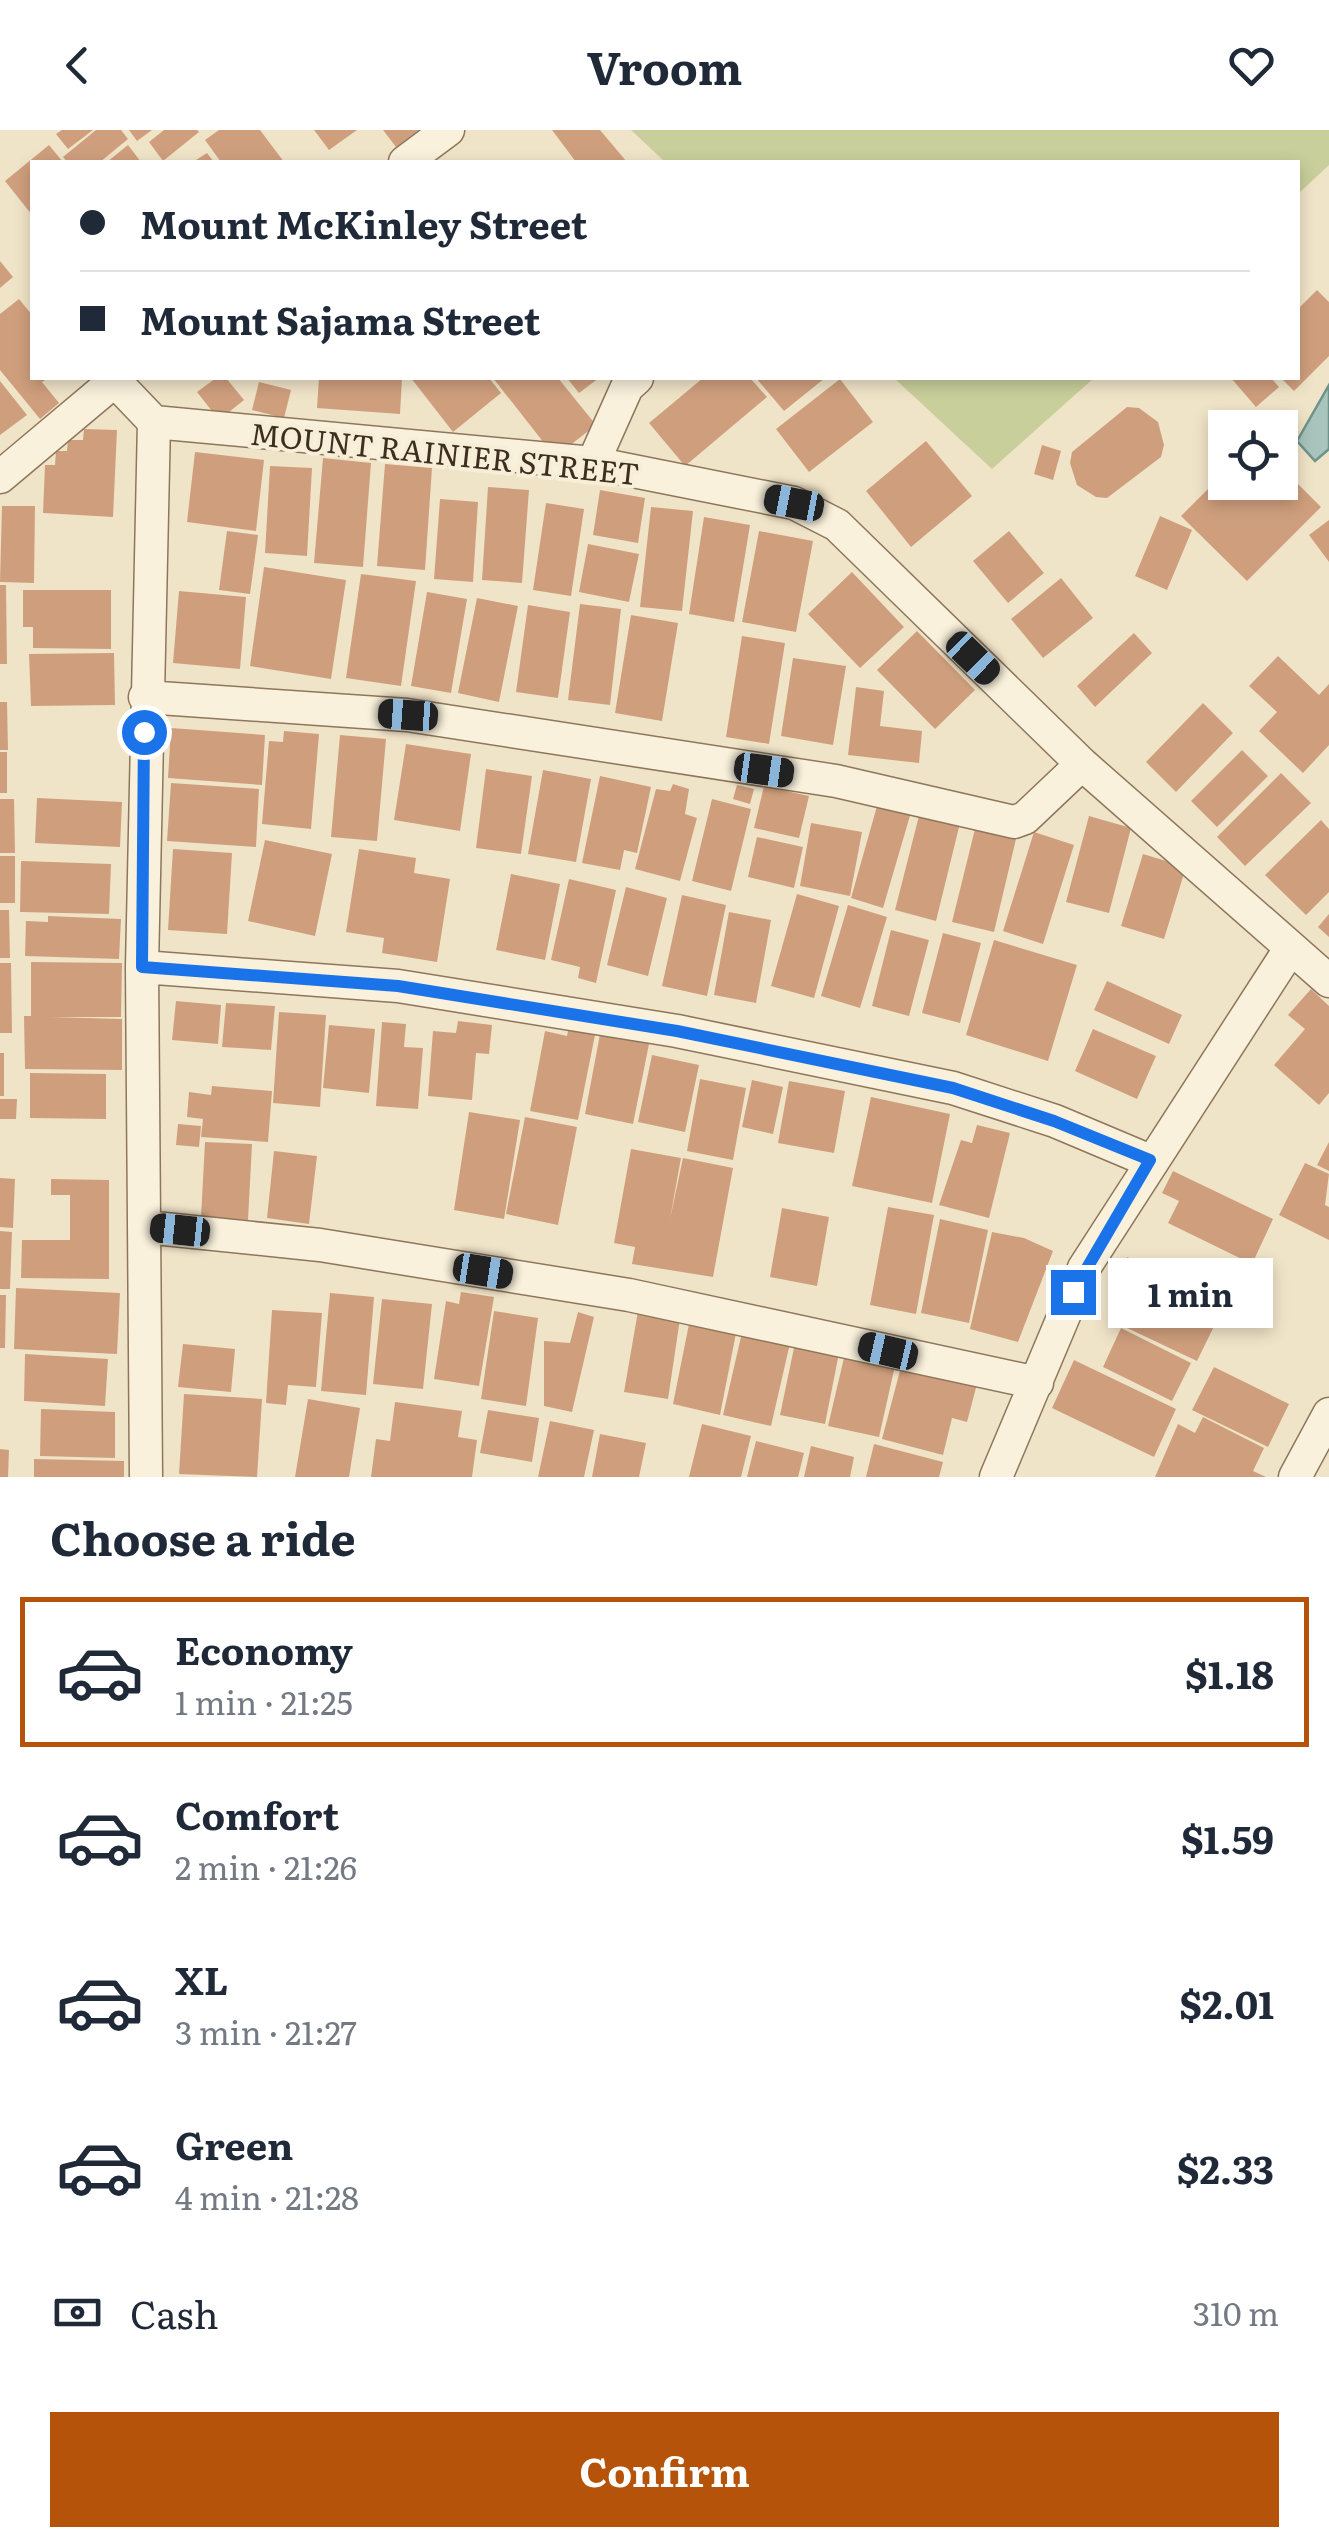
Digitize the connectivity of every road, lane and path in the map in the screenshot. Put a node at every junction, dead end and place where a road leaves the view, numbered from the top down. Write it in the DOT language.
graph roads {
  1 [pos="448,130"];
  2 [pos="407,160"];
  3 [pos="113,380"];
  4 [pos="117,380"];
  5 [pos="635,380"];
  6 [pos="154,422"];
  7 [pos="592,463"];
  8 [pos="0,477"];
  9 [pos="145,697"];
  10 [pos="1082,764"];
  11 [pos="1290,949"];
  12 [pos="142,967"];
  13 [pos="1329,981"];
  14 [pos="1150,1160"];
  15 [pos="145,1227"];
  16 [pos="1037,1384"];
  17 [pos="1329,1414"];
  18 [pos="146,1477"];
  19 [pos="996,1477"];
  20 [pos="1296,1477"];
  1 -- 2 [label="street"];
  3 -- 8 [label="street"];
  4 -- 6 [label="street"];
  5 -- 7 [label="street"];
  6 -- 7 [label="street, MOUNT RAINIER STREET"];
  6 -- 9 [label="street"];
  7 -- 10 [label="street, MOUNT RAINIER STREET"];
  9 -- 10 [label="street"];
  9 -- 12 [label="street"];
  10 -- 11 [label="street, MOUNT RAINIER STREET"];
  11 -- 13 [label="street, MOUNT RAINIER STREET"];
  11 -- 14 [label="street"];
  12 -- 14 [label="street"];
  12 -- 15 [label="street"];
  14 -- 16 [label="street"];
  15 -- 16 [label="street"];
  15 -- 18 [label="street"];
  16 -- 19 [label="street"];
  17 -- 20 [label="street"];
}
